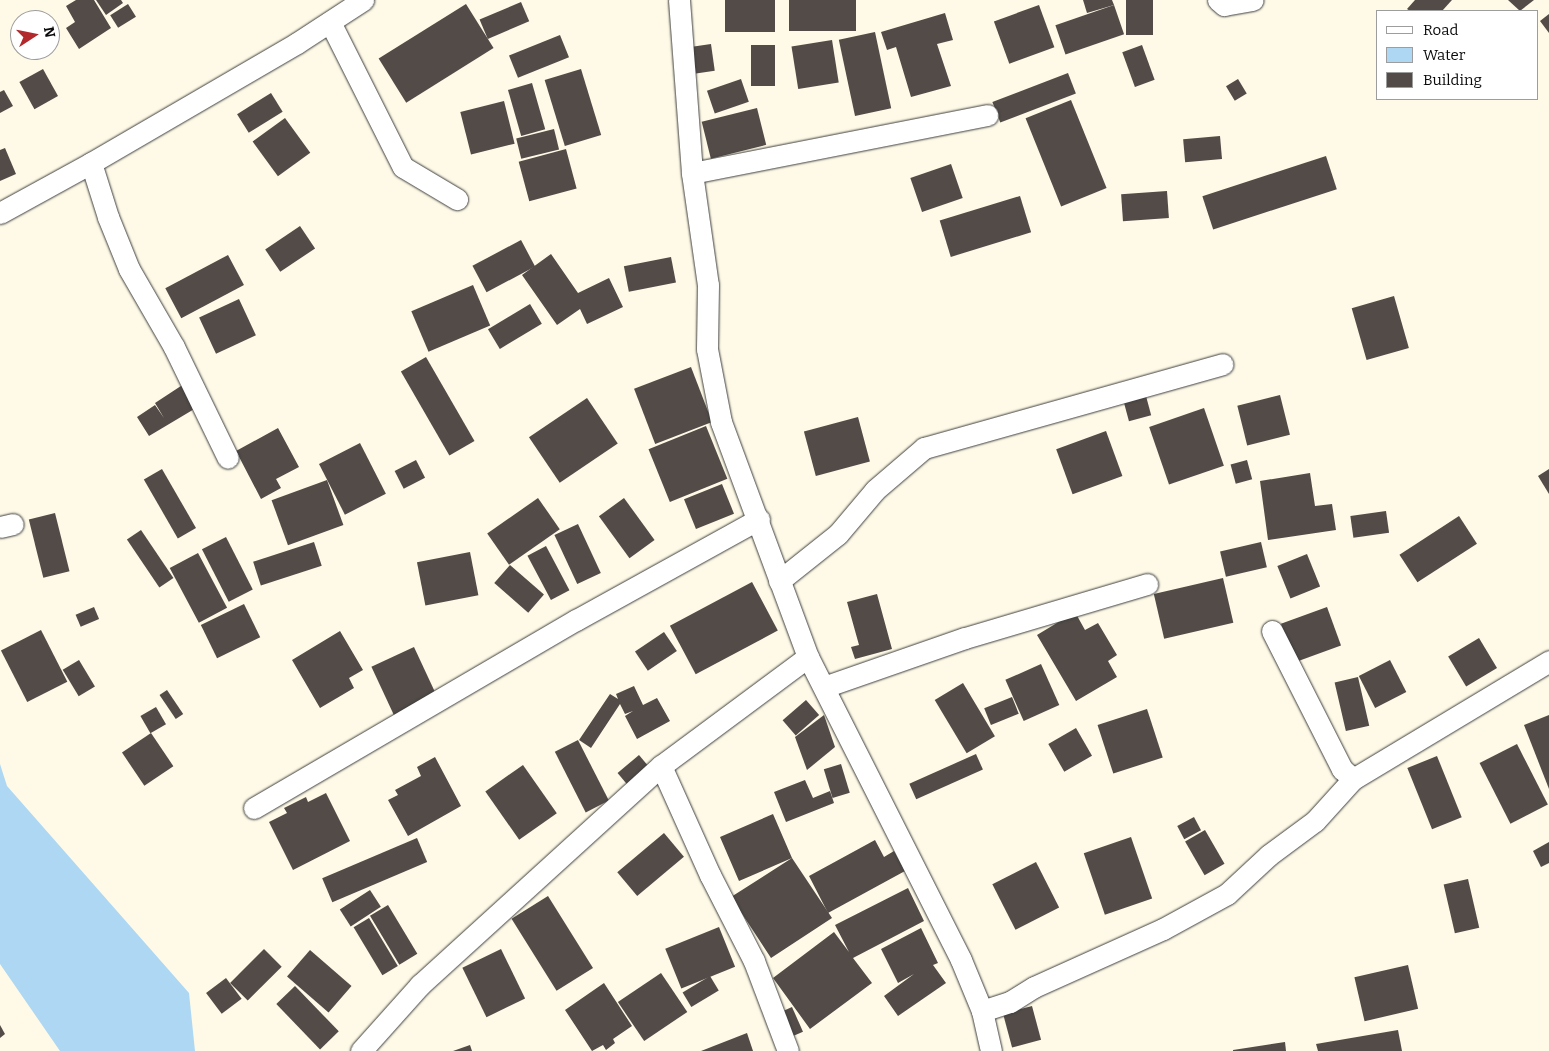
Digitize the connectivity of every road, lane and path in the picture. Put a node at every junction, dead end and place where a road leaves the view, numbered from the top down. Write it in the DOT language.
graph roads {
  1 [pos="363,0"];
  2 [pos="679,0"];
  3 [pos="1218,0"];
  4 [pos="1253,0"];
  5 [pos="330,22"];
  6 [pos="988,115"];
  7 [pos="92,163"];
  8 [pos="692,173"];
  9 [pos="457,199"];
  10 [pos="0,213"];
  11 [pos="1222,364"];
  12 [pos="228,458"];
  13 [pos="759,519"];
  14 [pos="780,581"];
  15 [pos="1147,584"];
  16 [pos="1272,631"];
  17 [pos="808,657"];
  18 [pos="1549,661"];
  19 [pos="824,687"];
  20 [pos="661,766"];
  21 [pos="1353,779"];
  22 [pos="254,808"];
  23 [pos="982,1011"];
  24 [pos="360,1051"];
  25 [pos="788,1051"];
  26 [pos="991,1051"];
  1 -- 5 [label="street"];
  2 -- 8 [label="street"];
  3 -- 4 [label="street"];
  5 -- 7 [label="street"];
  5 -- 9 [label="street"];
  6 -- 8 [label="street"];
  7 -- 10 [label="street"];
  7 -- 12 [label="street"];
  8 -- 13 [label="street"];
  11 -- 14 [label="street"];
  13 -- 14 [label="street"];
  13 -- 22 [label="street"];
  14 -- 17 [label="street"];
  15 -- 19 [label="street"];
  16 -- 21 [label="street"];
  17 -- 19 [label="street"];
  17 -- 20 [label="street"];
  18 -- 21 [label="street"];
  19 -- 23 [label="street"];
  20 -- 24 [label="street"];
  20 -- 25 [label="street"];
  21 -- 23 [label="street"];
  23 -- 26 [label="street"];
}
